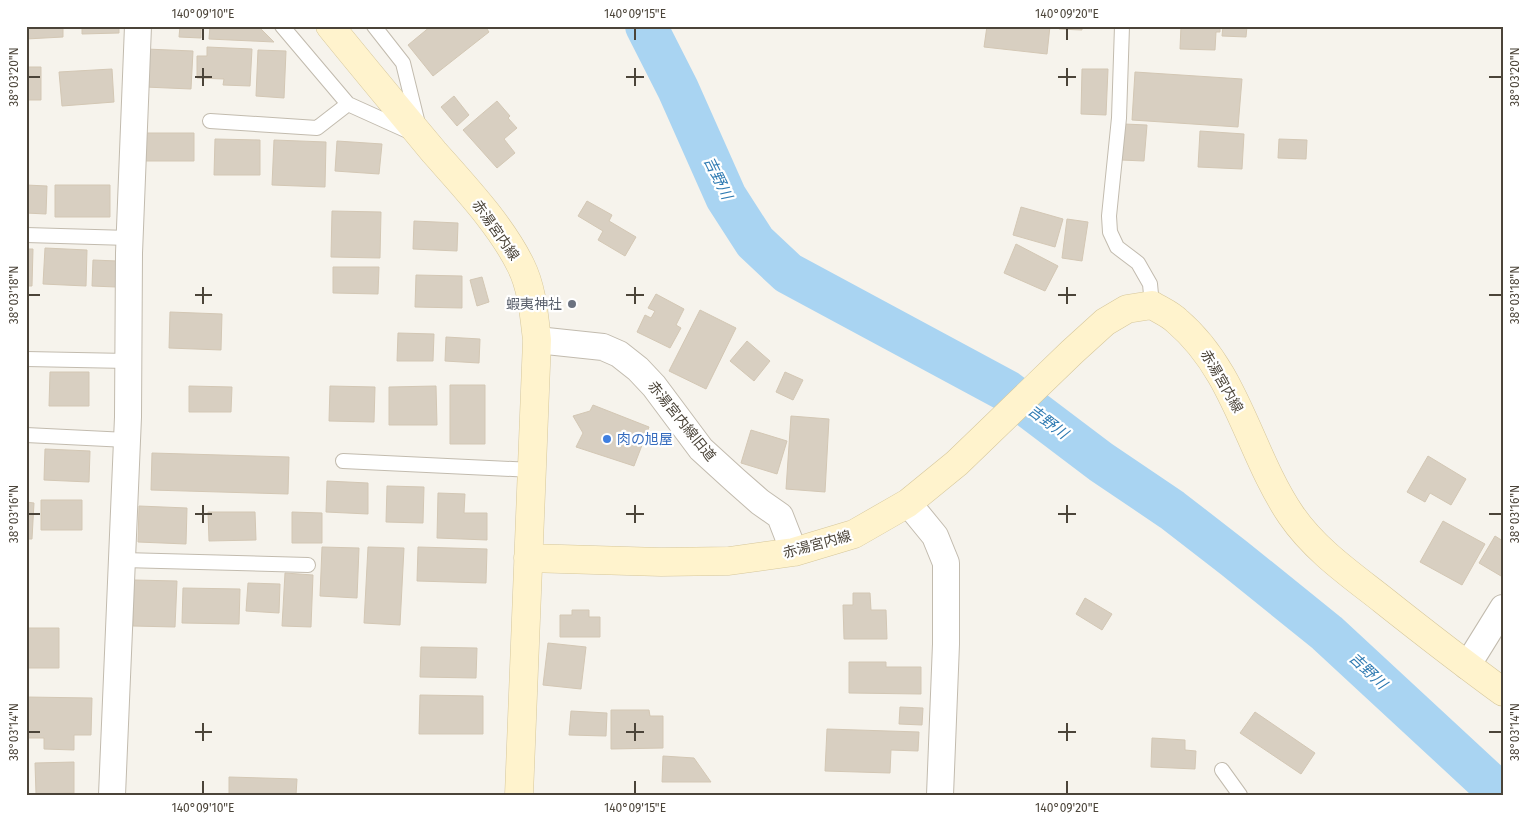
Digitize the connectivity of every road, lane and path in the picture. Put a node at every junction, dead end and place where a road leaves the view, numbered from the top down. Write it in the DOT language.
graph roads {
  1 [pos="138,26"];
  2 [pos="282,26"];
  3 [pos="330,26"];
  4 [pos="374,26"];
  5 [pos="1122,26"];
  6 [pos="348,104"];
  7 [pos="210,121"];
  8 [pos="422,137"];
  9 [pos="26,235"];
  10 [pos="129,238"];
  11 [pos="1152,305"];
  12 [pos="537,340"];
  13 [pos="26,358"];
  14 [pos="128,361"];
  15 [pos="26,435"];
  16 [pos="127,440"];
  17 [pos="343,461"];
  18 [pos="532,470"];
  19 [pos="908,503"];
  20 [pos="794,552"];
  21 [pos="528,558"];
  22 [pos="123,560"];
  23 [pos="308,565"];
  24 [pos="1503,608"];
  25 [pos="1467,666"];
  26 [pos="1503,692"];
  27 [pos="1222,770"];
  28 [pos="112,795"];
  29 [pos="520,795"];
  30 [pos="940,795"];
  31 [pos="1240,795"];
  1 -- 10 [label="street"];
  2 -- 6 [label="lane"];
  3 -- 8 [label="main road, 赤湯宮内線"];
  4 -- 8 [label="lane"];
  5 -- 11 [label="lane"];
  6 -- 7 [label="lane"];
  6 -- 8 [label="lane"];
  8 -- 12 [label="main road, 赤湯宮内線"];
  9 -- 10 [label="lane"];
  10 -- 14 [label="street"];
  11 -- 19 [label="main road, 赤湯宮内線"];
  11 -- 25 [label="main road, 赤湯宮内線"];
  12 -- 18 [label="main road, 赤湯宮内線"];
  12 -- 20 [label="street, 赤湯宮内線旧道"];
  13 -- 14 [label="lane"];
  14 -- 16 [label="street"];
  15 -- 16 [label="lane"];
  16 -- 22 [label="street"];
  17 -- 18 [label="lane"];
  18 -- 21 [label="main road, 赤湯宮内線"];
  19 -- 20 [label="main road, 赤湯宮内線"];
  19 -- 30 [label="street"];
  20 -- 21 [label="main road, 赤湯宮内線"];
  21 -- 29 [label="main road"];
  22 -- 23 [label="lane"];
  22 -- 28 [label="street"];
  24 -- 25 [label="street"];
  25 -- 26 [label="main road, 赤湯宮内線"];
  27 -- 31 [label="lane"];
}
